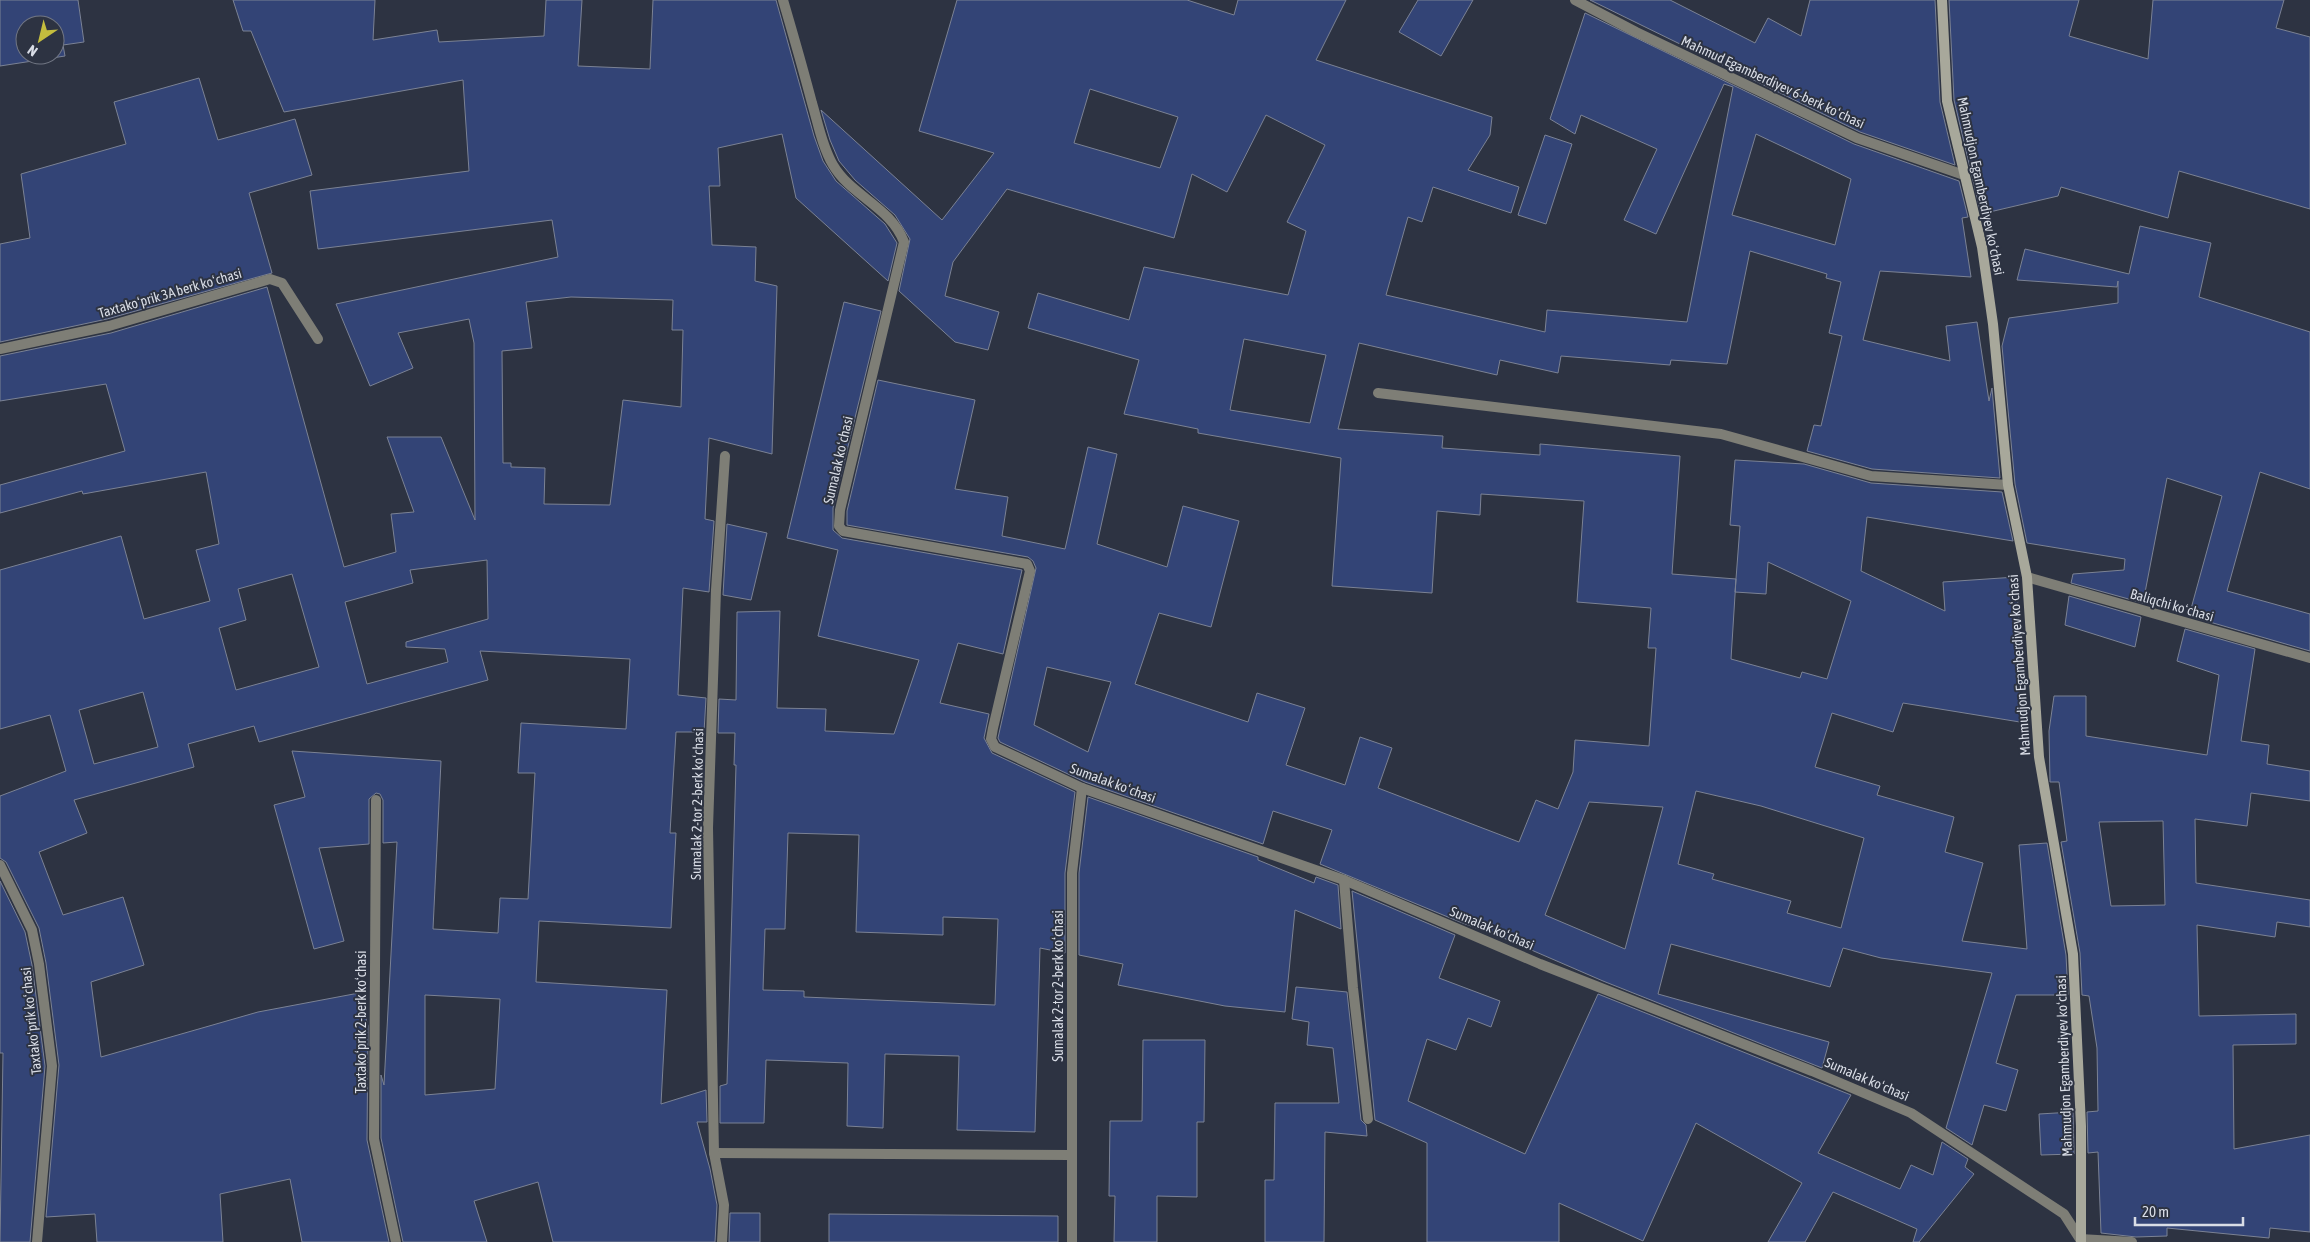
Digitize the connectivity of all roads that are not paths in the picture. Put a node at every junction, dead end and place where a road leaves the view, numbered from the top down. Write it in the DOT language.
graph roads {
  1 [pos="783,0"];
  2 [pos="1576,0"];
  3 [pos="1942,0"];
  4 [pos="1964,175"];
  5 [pos="318,338"];
  6 [pos="0,349"];
  7 [pos="1378,393"];
  8 [pos="725,456"];
  9 [pos="2008,485"];
  10 [pos="2027,577"];
  11 [pos="2310,658"];
  12 [pos="1082,788"];
  13 [pos="376,800"];
  14 [pos="0,865"];
  15 [pos="1344,880"];
  16 [pos="1368,1119"];
  17 [pos="714,1153"];
  18 [pos="1071,1155"];
  19 [pos="2081,1241"];
  20 [pos="37,1242"];
  21 [pos="396,1242"];
  22 [pos="722,1242"];
  23 [pos="1072,1242"];
  24 [pos="2132,1242"];
  1 -- 12 [label="street, Sumalak koʻchasi"];
  2 -- 4 [label="street, Mahmud Egamberdiyev 6-berk koʻchasi"];
  3 -- 4 [label="street, Mahmudjon Egamberdiyev koʻchasi"];
  4 -- 9 [label="street, Mahmudjon Egamberdiyev koʻchasi"];
  5 -- 6 [label="street, Taxtakoʻprik 3A berk koʻchasi"];
  7 -- 9 [label="street"];
  8 -- 17 [label="street, Sumalak 2-tor 2-berk koʻchasi"];
  9 -- 10 [label="street, Mahmudjon Egamberdiyev koʻchasi"];
  10 -- 11 [label="street, Baliqchi koʻchasi"];
  10 -- 19 [label="street, Mahmudjon Egamberdiyev koʻchasi"];
  12 -- 15 [label="street, Sumalak koʻchasi"];
  12 -- 18 [label="street, Sumalak 2-tor 2-berk koʻchasi"];
  13 -- 21 [label="street, Taxtakoʻprik 2-berk koʻchasi"];
  14 -- 20 [label="street, Taxtakoʻprik koʻchasi"];
  15 -- 16 [label="street"];
  15 -- 19 [label="street, Sumalak koʻchasi"];
  17 -- 18 [label="street"];
  17 -- 22 [label="street, Sumalak 2-tor 2-berk koʻchasi"];
  18 -- 23 [label="street, Sumalak 2-tor 2-berk koʻchasi"];
  19 -- 24 [label="street"];
}
